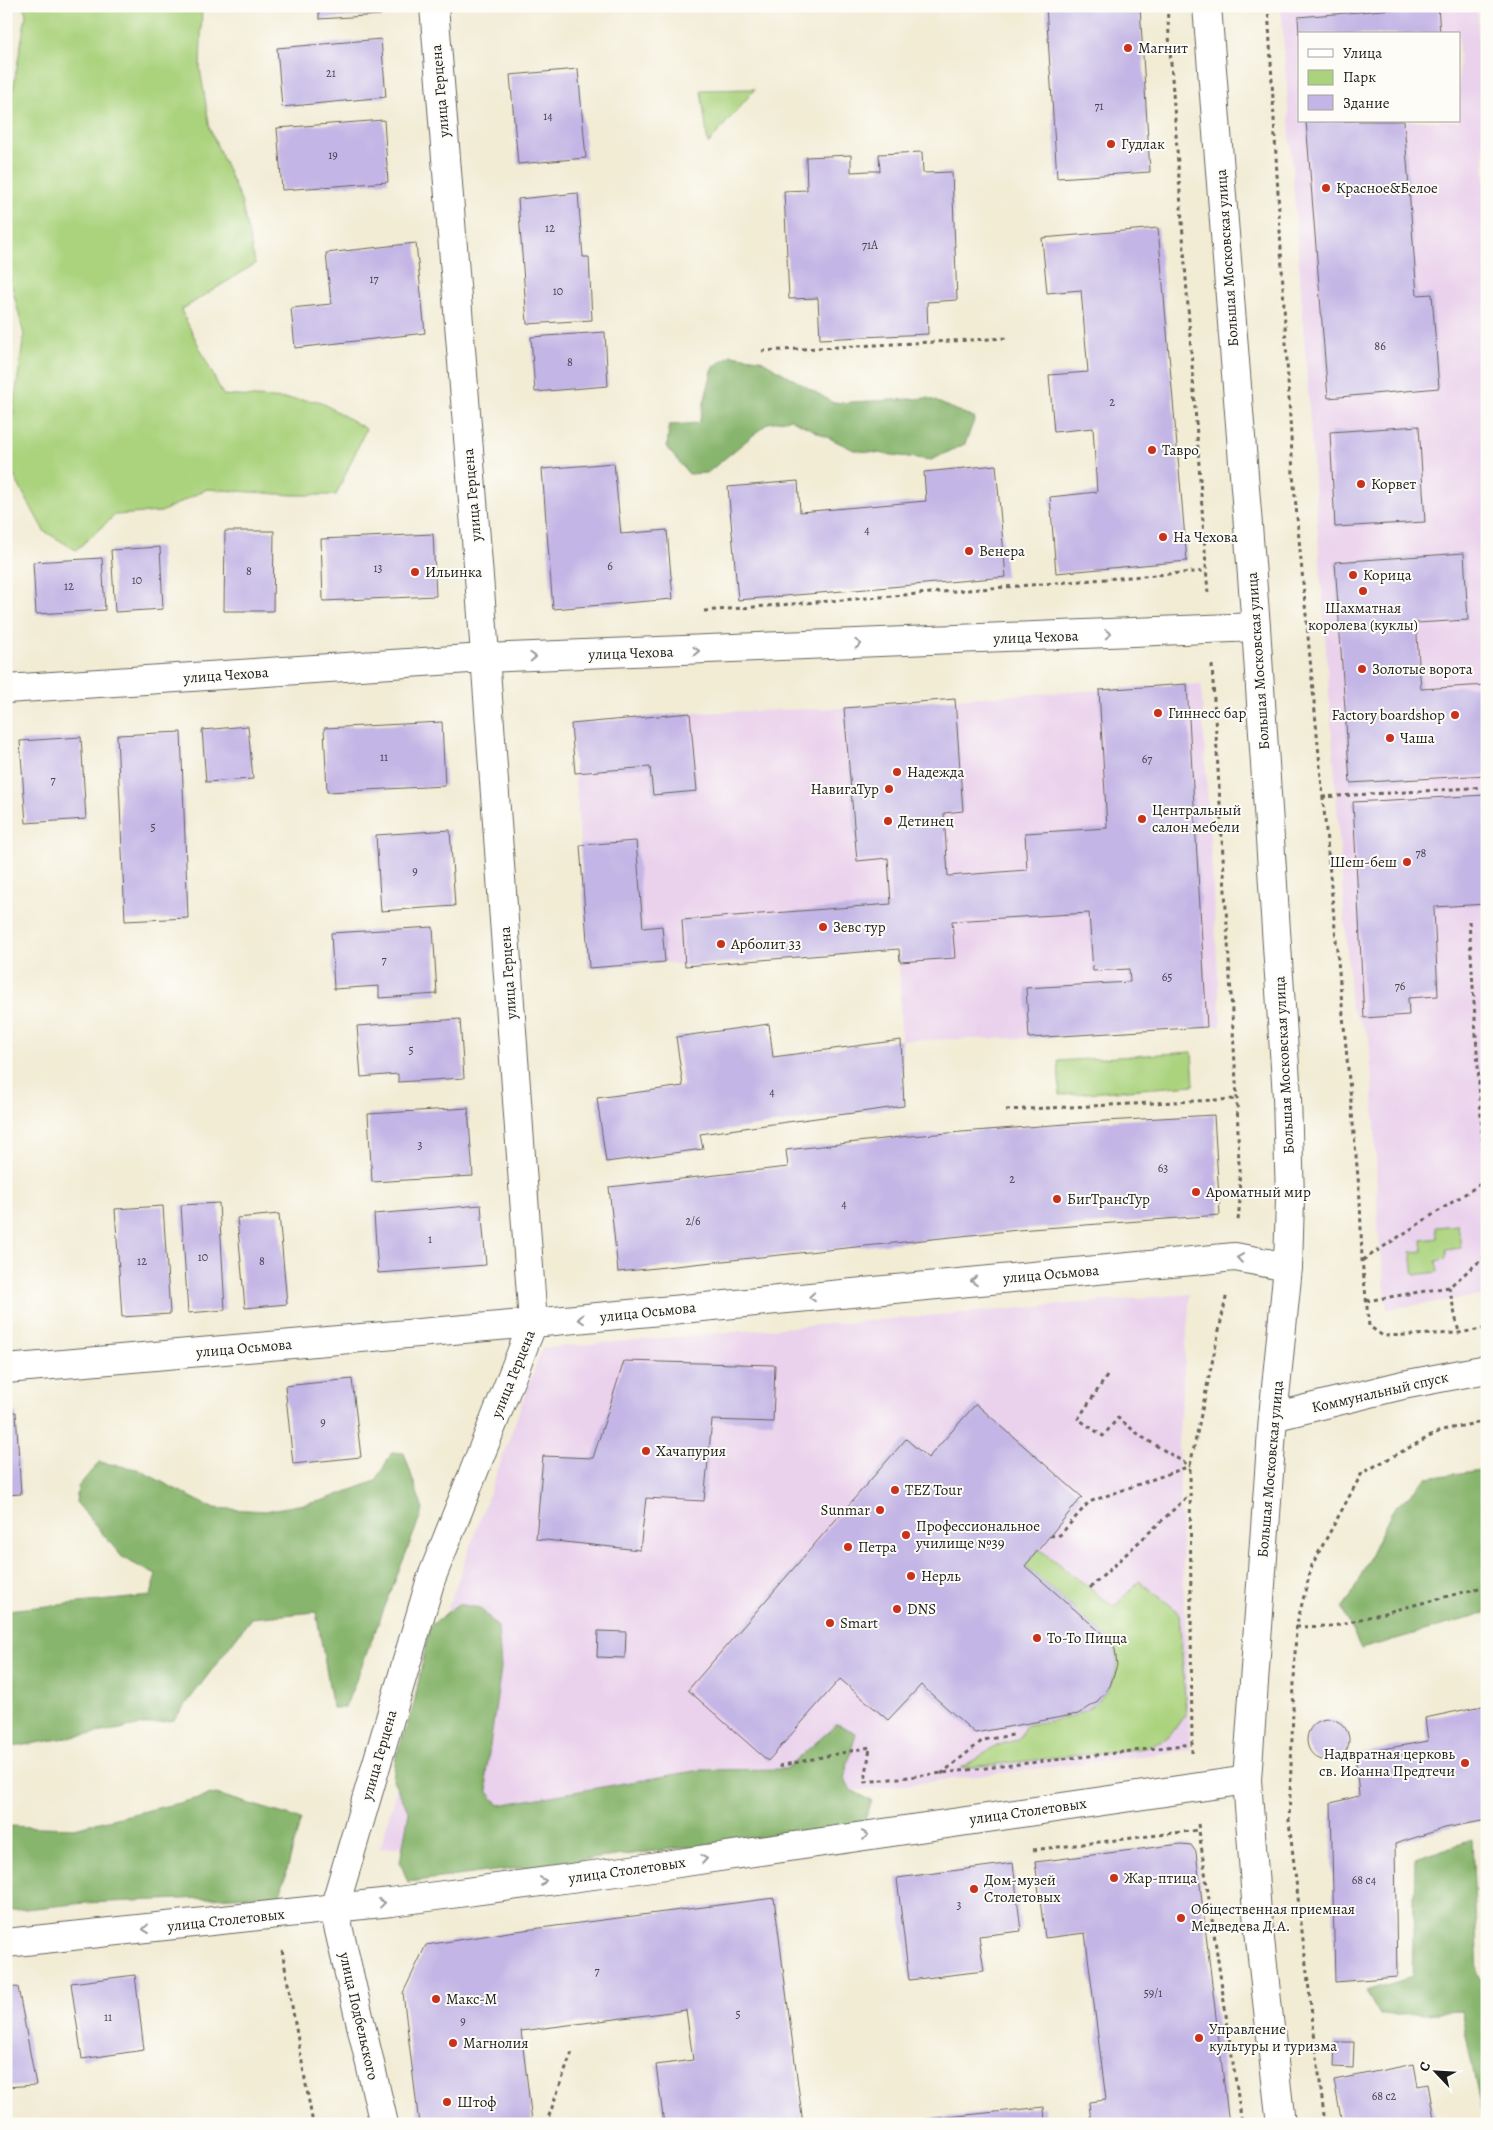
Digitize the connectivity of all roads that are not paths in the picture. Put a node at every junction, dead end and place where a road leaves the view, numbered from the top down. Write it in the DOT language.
graph roads {
  1 [pos="434,6"];
  2 [pos="1207,6"];
  3 [pos="1256,627"];
  4 [pos="485,658"];
  5 [pos="6,689"];
  6 [pos="1288,1267"];
  7 [pos="533,1323"];
  8 [pos="6,1369"];
  9 [pos="1487,1369"];
  10 [pos="1273,1418"];
  11 [pos="1247,1780"];
  12 [pos="334,1909"];
  13 [pos="6,1943"];
  14 [pos="384,2124"];
  15 [pos="1281,2124"];
  1 -- 4 [label="street, улица Герцена"];
  2 -- 3 [label="street, Большая Московская улица"];
  4 -- 3 [label="street, улица Чехова, one-way"];
  3 -- 6 [label="street, Большая Московская улица"];
  4 -- 5 [label="street, улица Чехова"];
  4 -- 7 [label="street, улица Герцена"];
  6 -- 7 [label="street, улица Осьмова, one-way"];
  6 -- 10 [label="street, Большая Московская улица"];
  7 -- 8 [label="street, улица Осьмова"];
  7 -- 12 [label="street, улица Герцена"];
  9 -- 10 [label="street, Коммунальный спуск"];
  10 -- 11 [label="street, Большая Московская улица"];
  12 -- 11 [label="street, улица Столетовых, one-way"];
  11 -- 15 [label="street, Большая Московская улица"];
  12 -- 13 [label="street, улица Столетовых, one-way"];
  12 -- 14 [label="street, улица Подбельского"];
}
